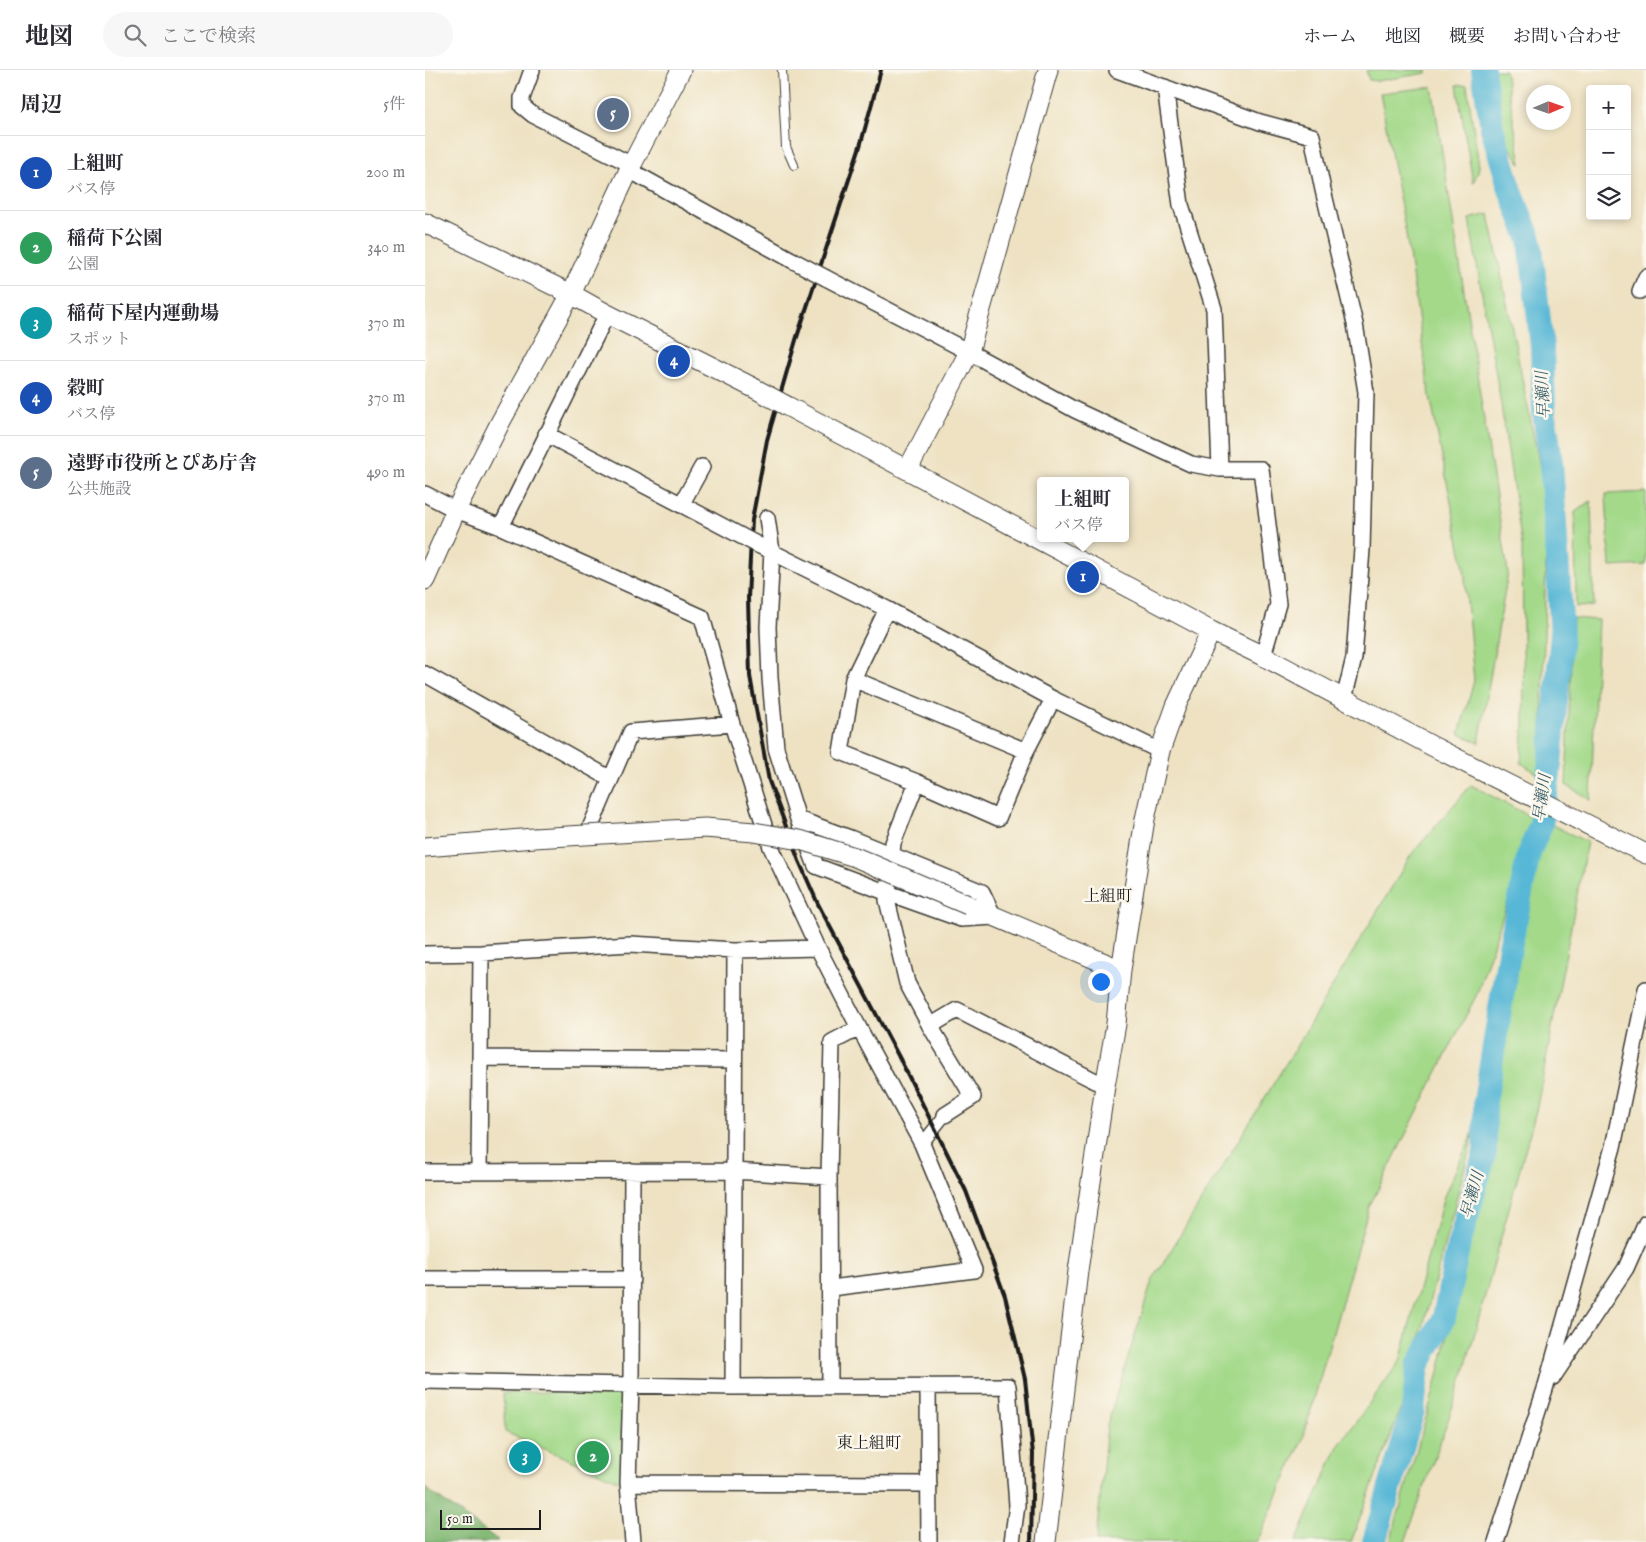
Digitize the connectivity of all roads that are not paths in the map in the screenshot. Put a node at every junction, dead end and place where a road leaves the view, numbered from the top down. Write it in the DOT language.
graph roads {
  1 [pos="532,70"];
  2 [pos="681,70"];
  3 [pos="782,70"];
  4 [pos="1049,70"];
  5 [pos="1117,70"];
  6 [pos="1165,87"];
  7 [pos="794,165"];
  8 [pos="631,168"];
  9 [pos="425,222"];
  10 [pos="571,294"];
  11 [pos="607,314"];
  12 [pos="969,352"];
  13 [pos="546,434"];
  14 [pos="702,467"];
  15 [pos="908,469"];
  16 [pos="1220,469"];
  17 [pos="425,494"];
  18 [pos="681,505"];
  19 [pos="456,510"];
  20 [pos="767,518"];
  21 [pos="501,527"];
  22 [pos="1037,538"];
  23 [pos="1045,542"];
  24 [pos="765,548"];
  25 [pos="425,580"];
  26 [pos="887,609"];
  27 [pos="1211,631"];
  28 [pos="1263,656"];
  29 [pos="425,674"];
  30 [pos="853,679"];
  31 [pos="1053,699"];
  32 [pos="1344,699"];
  33 [pos="732,724"];
  34 [pos="1026,750"];
  35 [pos="1160,751"];
  36 [pos="611,779"];
  37 [pos="917,782"];
  38 [pos="798,820"];
  39 [pos="587,835"];
  40 [pos="425,847"];
  41 [pos="1646,854"];
  42 [pos="892,856"];
  43 [pos="888,893"];
  44 [pos="994,916"];
  45 [pos="818,948"];
  46 [pos="735,950"];
  47 [pos="481,953"];
  48 [pos="425,954"];
  49 [pos="1121,970"];
  50 [pos="1646,989"];
  51 [pos="930,1026"];
  52 [pos="859,1028"];
  53 [pos="481,1058"];
  54 [pos="734,1060"];
  55 [pos="1105,1086"];
  56 [pos="945,1116"];
  57 [pos="922,1144"];
  58 [pos="479,1171"];
  59 [pos="632,1171"];
  60 [pos="733,1171"];
  61 [pos="425,1172"];
  62 [pos="829,1178"];
  63 [pos="1646,1222"];
  64 [pos="425,1279"];
  65 [pos="632,1279"];
  66 [pos="831,1288"];
  67 [pos="425,1381"];
  68 [pos="631,1384"];
  69 [pos="928,1386"];
  70 [pos="733,1387"];
  71 [pos="830,1388"];
  72 [pos="1545,1389"];
  73 [pos="628,1483"];
  74 [pos="929,1484"];
  75 [pos="1499,1540"];
  76 [pos="633,1542"];
  77 [pos="929,1542"];
  78 [pos="1012,1542"];
  79 [pos="1047,1542"];
  1 -- 8 [label="street"];
  2 -- 8 [label="street"];
  3 -- 7 [label="lane"];
  4 -- 12 [label="street"];
  5 -- 6 [label="street"];
  6 -- 16 [label="street"];
  6 -- 32 [label="street"];
  8 -- 10 [label="street"];
  8 -- 12 [label="street, bridge"];
  9 -- 10 [label="street"];
  10 -- 11 [label="street"];
  10 -- 19 [label="street"];
  11 -- 13 [label="street"];
  11 -- 15 [label="street, bridge"];
  12 -- 15 [label="street"];
  12 -- 16 [label="street"];
  13 -- 18 [label="street"];
  13 -- 21 [label="street"];
  14 -- 18 [label="street"];
  15 -- 22 [label="street"];
  16 -- 28 [label="street"];
  17 -- 19 [label="street"];
  18 -- 24 [label="street, bridge"];
  19 -- 21 [label="street"];
  19 -- 25 [label="street"];
  20 -- 24 [label="street"];
  21 -- 33 [label="street"];
  23 -- 27 [label="street"];
  24 -- 26 [label="street"];
  24 -- 38 [label="street"];
  26 -- 30 [label="street"];
  26 -- 31 [label="street"];
  27 -- 28 [label="street"];
  27 -- 35 [label="street"];
  28 -- 32 [label="street"];
  29 -- 36 [label="street"];
  30 -- 34 [label="street"];
  30 -- 37 [label="street"];
  31 -- 34 [label="street"];
  31 -- 35 [label="street"];
  32 -- 41 [label="street"];
  33 -- 36 [label="street"];
  33 -- 45 [label="street"];
  34 -- 37 [label="street"];
  35 -- 49 [label="street"];
  36 -- 39 [label="street"];
  37 -- 42 [label="street"];
  38 -- 42 [label="street"];
  38 -- 43 [label="street"];
  39 -- 40 [label="street, bridge"];
  39 -- 44 [label="street, bridge"];
  42 -- 43 [label="street"];
  42 -- 44 [label="street"];
  43 -- 44 [label="street"];
  43 -- 51 [label="street"];
  44 -- 49 [label="street"];
  45 -- 46 [label="street"];
  45 -- 52 [label="street"];
  46 -- 47 [label="street"];
  46 -- 54 [label="street"];
  47 -- 48 [label="street"];
  47 -- 53 [label="street"];
  49 -- 55 [label="street"];
  50 -- 72 [label="street"];
  51 -- 55 [label="street"];
  51 -- 56 [label="street"];
  52 -- 57 [label="street"];
  52 -- 62 [label="street"];
  53 -- 54 [label="street"];
  53 -- 58 [label="street"];
  54 -- 60 [label="street"];
  55 -- 79 [label="street"];
  56 -- 57 [label="street"];
  57 -- 66 [label="street"];
  58 -- 59 [label="street"];
  58 -- 61 [label="street"];
  59 -- 60 [label="street"];
  59 -- 65 [label="street"];
  60 -- 62 [label="street"];
  60 -- 70 [label="street"];
  62 -- 66 [label="street"];
  63 -- 72 [label="street"];
  64 -- 65 [label="street"];
  65 -- 68 [label="street"];
  66 -- 71 [label="street"];
  67 -- 68 [label="street"];
  68 -- 70 [label="street"];
  68 -- 73 [label="street"];
  69 -- 71 [label="street"];
  69 -- 74 [label="street"];
  69 -- 78 [label="street"];
  70 -- 71 [label="street"];
  72 -- 75 [label="street"];
  73 -- 74 [label="street"];
  73 -- 76 [label="street"];
  74 -- 77 [label="street"];
}
